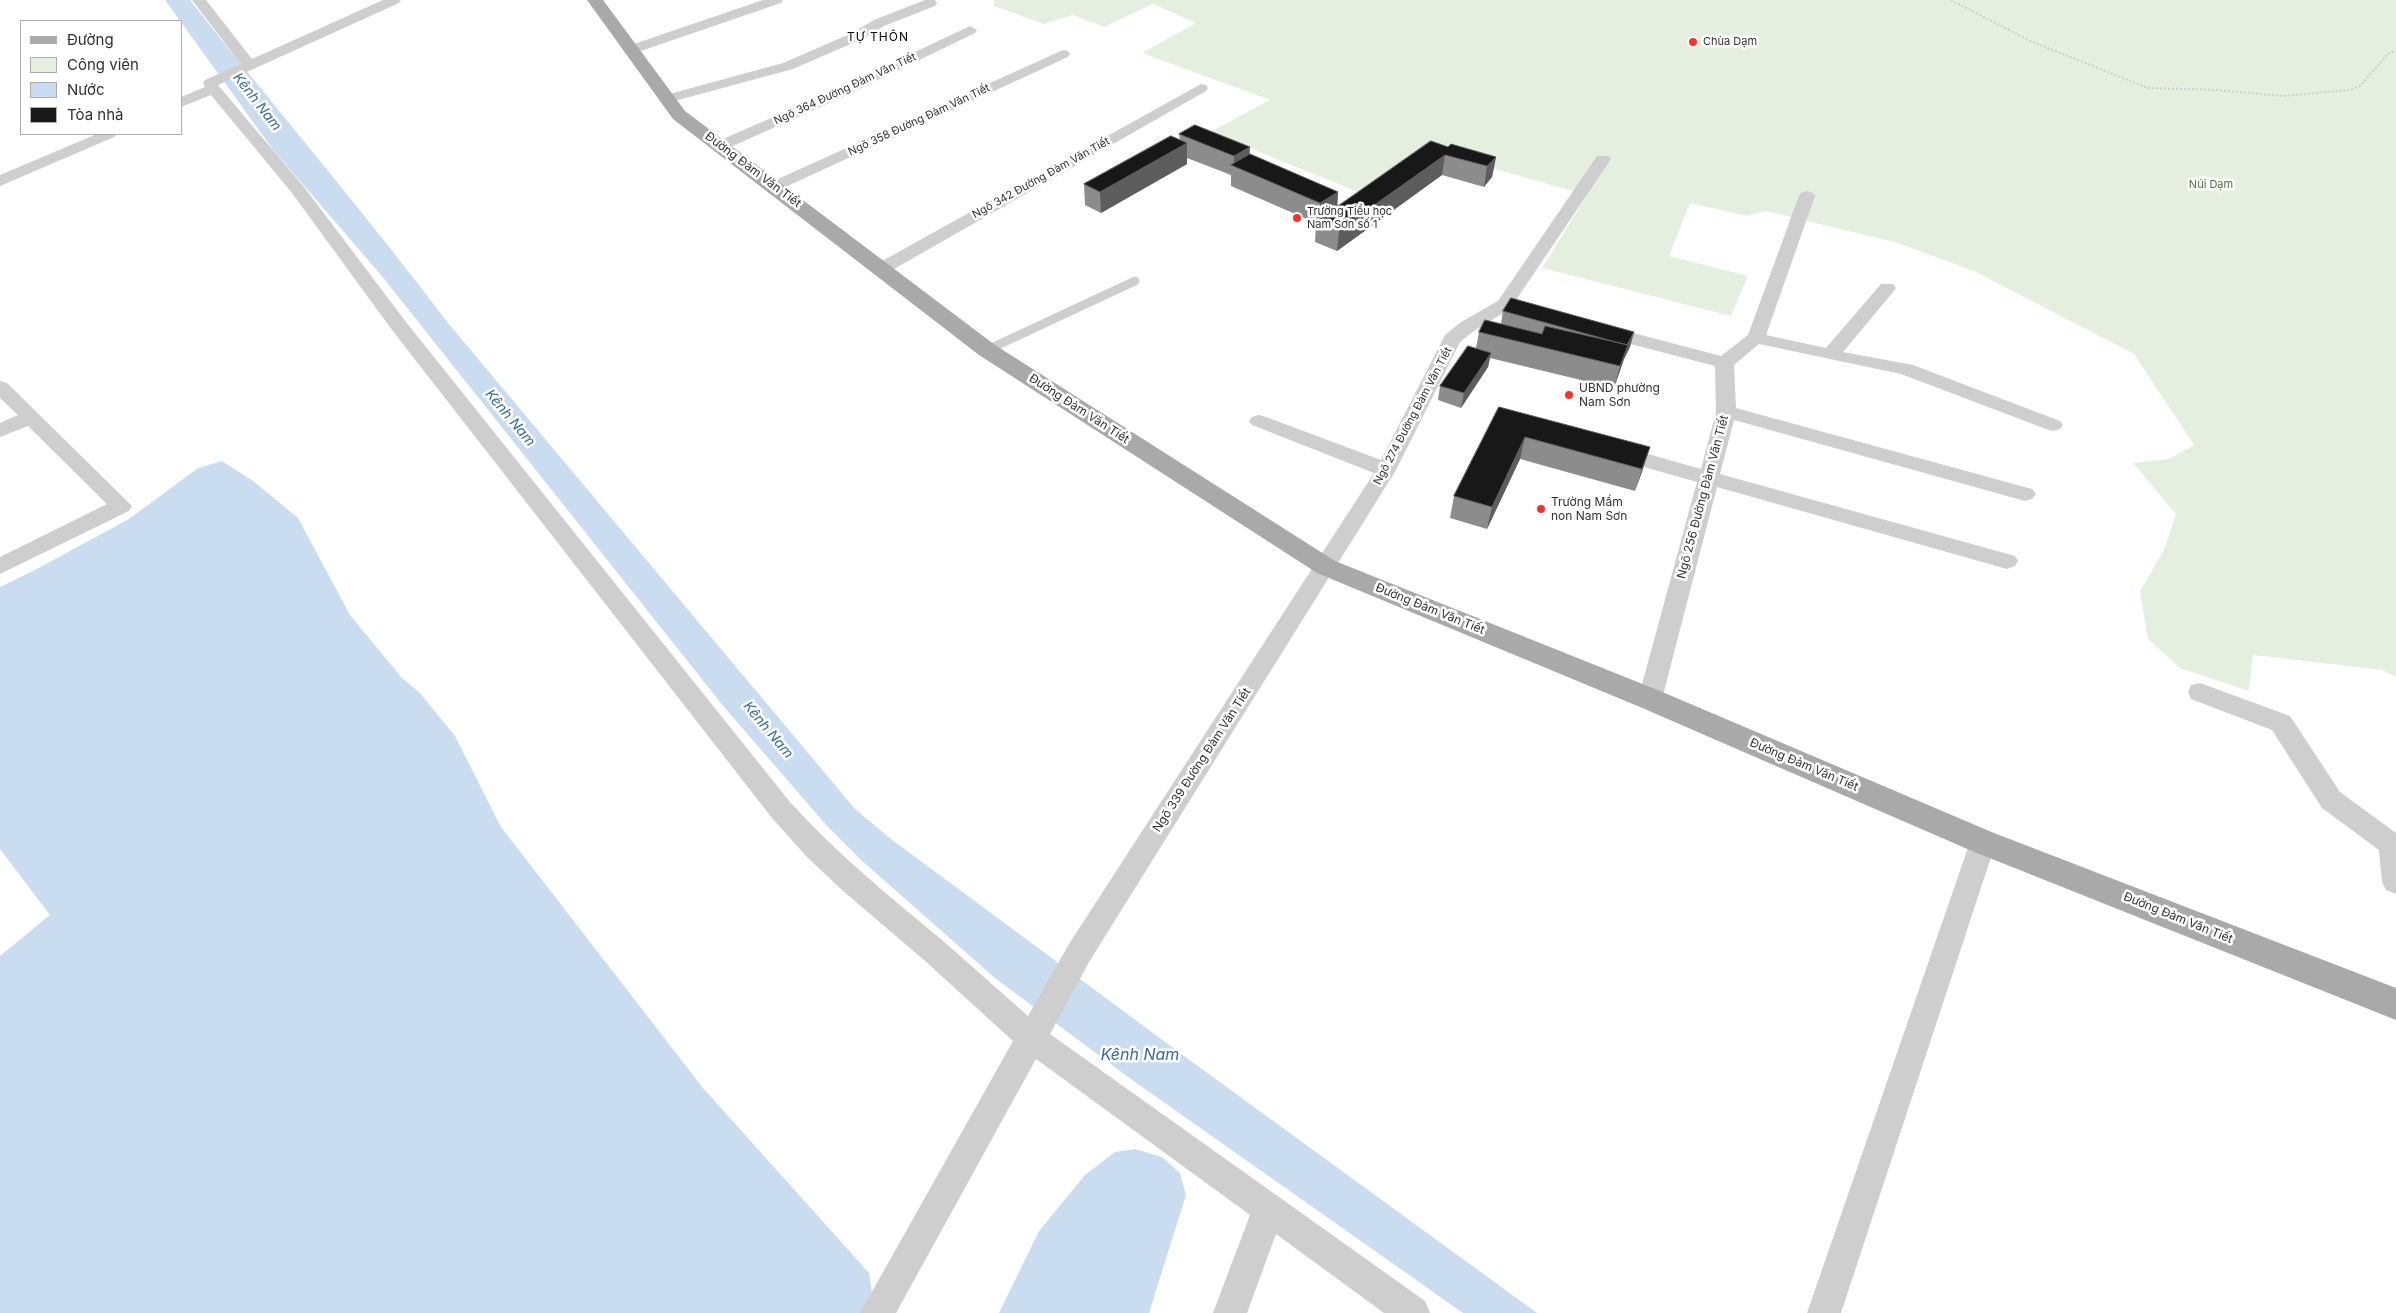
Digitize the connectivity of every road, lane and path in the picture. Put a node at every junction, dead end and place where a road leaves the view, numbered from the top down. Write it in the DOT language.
graph roads {
  1 [pos="199,0"];
  2 [pos="394,0"];
  3 [pos="596,0"];
  4 [pos="776,0"];
  5 [pos="1951,0"];
  6 [pos="930,3"];
  7 [pos="970,30"];
  8 [pos="630,50"];
  9 [pos="2396,51"];
  10 [pos="1063,54"];
  11 [pos="249,65"];
  12 [pos="212,86"];
  13 [pos="1201,88"];
  14 [pos="667,99"];
  15 [pos="182,101"];
  16 [pos="107,135"];
  17 [pos="720,146"];
  18 [pos="1603,159"];
  19 [pos="0,181"];
  20 [pos="775,186"];
  21 [pos="1807,196"];
  22 [pos="881,269"];
  23 [pos="1135,281"];
  24 [pos="1887,288"];
  25 [pos="1504,305"];
  26 [pos="1524,310"];
  27 [pos="1590,328"];
  28 [pos="1756,338"];
  29 [pos="987,350"];
  30 [pos="1830,355"];
  31 [pos="1724,363"];
  32 [pos="0,387"];
  33 [pos="1726,412"];
  34 [pos="31,417"];
  35 [pos="1259,420"];
  36 [pos="2053,424"];
  37 [pos="0,431"];
  38 [pos="1596,446"];
  39 [pos="1386,470"];
  40 [pos="1709,478"];
  41 [pos="2025,494"];
  42 [pos="2006,561"];
  43 [pos="0,566"];
  44 [pos="1326,567"];
  45 [pos="2200,692"];
  46 [pos="1650,699"];
  47 [pos="1983,842"];
  48 [pos="2396,882"];
  49 [pos="2396,1004"];
  50 [pos="1031,1038"];
  51 [pos="1269,1208"];
  52 [pos="877,1313"];
  53 [pos="1230,1313"];
  54 [pos="1413,1313"];
  55 [pos="1824,1313"];
  1 -- 11 [label="street"];
  2 -- 11 [label="street"];
  3 -- 8 [label="main road, Đường Đàm Văn Tiết"];
  4 -- 8 [label="street"];
  5 -- 9 [label="path"];
  6 -- 14 [label="street"];
  7 -- 17 [label="street, Ngõ 364 Đường Đàm Văn Tiết"];
  8 -- 14 [label="main road, Đường Đàm Văn Tiết"];
  10 -- 20 [label="street, Ngõ 358 Đường Đàm Văn Tiết"];
  11 -- 12 [label="street"];
  12 -- 15 [label="street"];
  12 -- 50 [label="street"];
  13 -- 22 [label="street, Ngõ 342 Đường Đàm Văn Tiết"];
  14 -- 17 [label="main road, Đường Đàm Văn Tiết"];
  16 -- 19 [label="street"];
  17 -- 20 [label="main road, Đường Đàm Văn Tiết"];
  18 -- 25 [label="street, Ngõ 274 Đường Đàm Văn Tiết"];
  20 -- 22 [label="main road, Đường Đàm Văn Tiết"];
  21 -- 28 [label="street"];
  22 -- 29 [label="main road, Đường Đàm Văn Tiết"];
  23 -- 29 [label="lane"];
  24 -- 30 [label="street"];
  25 -- 26 [label="street"];
  25 -- 39 [label="street, Ngõ 274 Đường Đàm Văn Tiết"];
  27 -- 31 [label="street"];
  28 -- 30 [label="street"];
  28 -- 31 [label="street"];
  29 -- 44 [label="main road, Đường Đàm Văn Tiết"];
  30 -- 36 [label="street"];
  31 -- 33 [label="street, Ngõ 256 Đường Đàm Văn Tiết"];
  32 -- 34 [label="street"];
  33 -- 40 [label="street, Ngõ 256 Đường Đàm Văn Tiết"];
  33 -- 41 [label="street"];
  34 -- 37 [label="street"];
  34 -- 43 [label="street"];
  35 -- 39 [label="street"];
  38 -- 40 [label="street"];
  39 -- 44 [label="street, Ngõ 274 Đường Đàm Văn Tiết"];
  40 -- 42 [label="street"];
  40 -- 46 [label="street, Ngõ 256 Đường Đàm Văn Tiết"];
  44 -- 46 [label="main road, Đường Đàm Văn Tiết"];
  44 -- 50 [label="street, Ngõ 339 Đường Đàm Văn Tiết"];
  45 -- 48 [label="street"];
  46 -- 47 [label="main road, Đường Đàm Văn Tiết"];
  47 -- 49 [label="main road, Đường Đàm Văn Tiết"];
  47 -- 55 [label="street"];
  50 -- 51 [label="street"];
  50 -- 52 [label="street, Ngõ 339 Đường Đàm Văn Tiết"];
  51 -- 53 [label="street"];
  51 -- 54 [label="street"];
}
